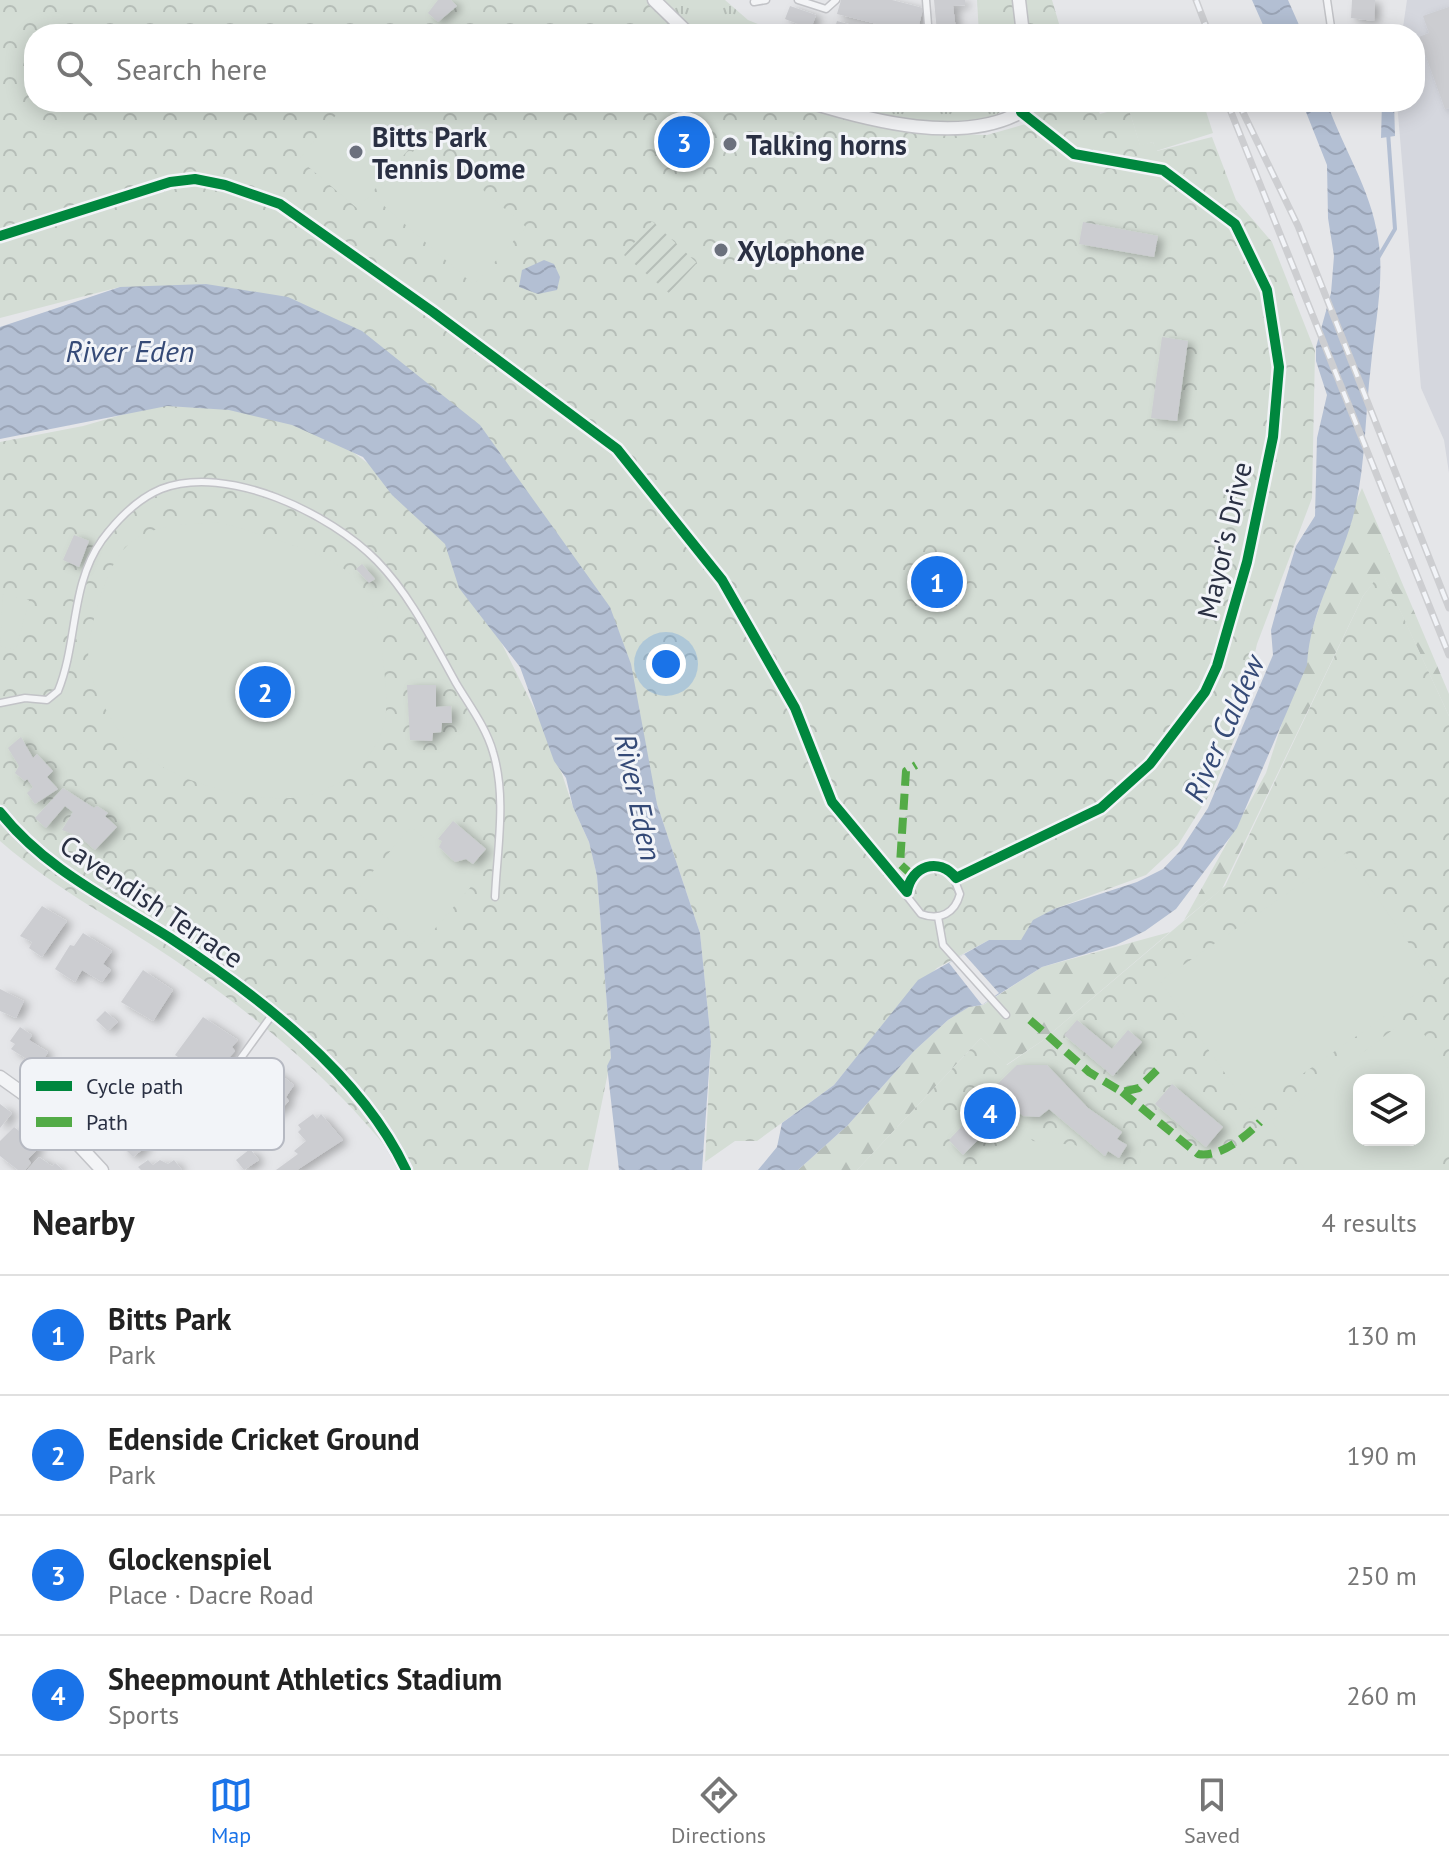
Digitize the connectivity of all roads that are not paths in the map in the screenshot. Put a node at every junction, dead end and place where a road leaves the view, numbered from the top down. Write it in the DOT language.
graph roads {
  1 [pos="654,0"];
  2 [pos="766,0"];
  3 [pos="798,0"];
  4 [pos="836,0"];
  5 [pos="926,0"];
  6 [pos="1019,0"];
  7 [pos="1327,0"];
  8 [pos="754,2"];
  9 [pos="679,24"];
  10 [pos="928,24"];
  11 [pos="1022,24"];
  12 [pos="1331,24"];
  13 [pos="851,112"];
  14 [pos="1016,112"];
  15 [pos="1028,112"];
  16 [pos="0,703"];
  17 [pos="0,812"];
  18 [pos="880,862"];
  19 [pos="956,878"];
  20 [pos="907,892"];
  21 [pos="495,897"];
  22 [pos="938,917"];
  23 [pos="272,1015"];
  24 [pos="1006,1015"];
  25 [pos="241,1058"];
  26 [pos="0,1077"];
  27 [pos="20,1091"];
  28 [pos="83,1150"];
  29 [pos="102,1170"];
  30 [pos="406,1170"];
  1 -- 9 [label="street"];
  2 -- 8 [label="lane"];
  3 -- 4 [label="lane"];
  5 -- 10 [label="lane"];
  6 -- 11 [label="street"];
  7 -- 12 [label="lane"];
  13 -- 14 [label="street"];
  15 -- 19 [label="lane, Mayor's Drive"];
  16 -- 21 [label="lane"];
  17 -- 23 [label="street, Cavendish Terrace"];
  18 -- 20 [label="lane"];
  19 -- 20 [label="lane"];
  19 -- 22 [label="lane"];
  20 -- 22 [label="lane"];
  22 -- 24 [label="lane"];
  23 -- 25 [label="lane"];
  23 -- 30 [label="street, Cavendish Terrace"];
  26 -- 27 [label="street"];
  28 -- 29 [label="street"];
}
